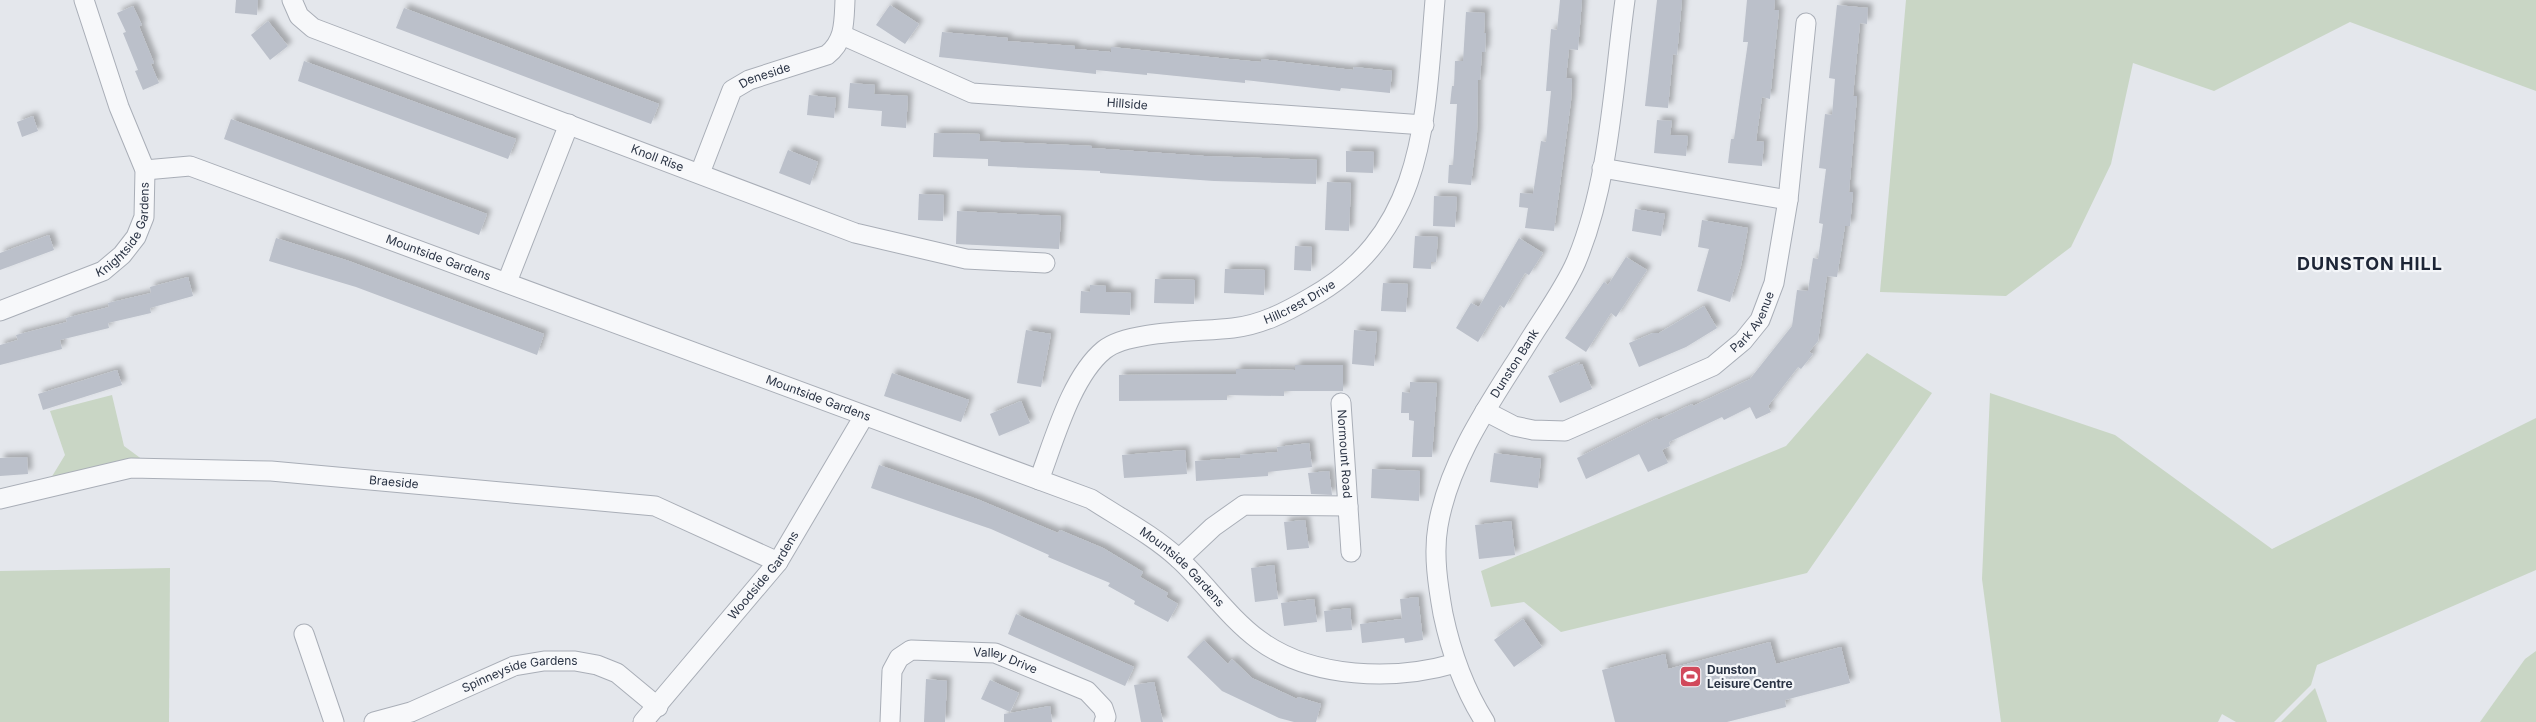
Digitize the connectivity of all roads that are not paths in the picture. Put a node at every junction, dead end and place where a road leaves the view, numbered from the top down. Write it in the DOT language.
graph roads {
  1 [pos="84,0"];
  2 [pos="292,0"];
  3 [pos="845,0"];
  4 [pos="1435,0"];
  5 [pos="1625,0"];
  6 [pos="1806,23"];
  7 [pos="842,36"];
  8 [pos="569,124"];
  9 [pos="1424,125"];
  10 [pos="1602,168"];
  11 [pos="145,170"];
  12 [pos="700,173"];
  13 [pos="1788,200"];
  14 [pos="1045,263"];
  15 [pos="507,282"];
  16 [pos="0,311"];
  17 [pos="1341,403"];
  18 [pos="1485,411"];
  19 [pos="864,416"];
  20 [pos="1039,480"];
  21 [pos="0,499"];
  22 [pos="1348,506"];
  23 [pos="1351,552"];
  24 [pos="1179,559"];
  25 [pos="778,562"];
  26 [pos="304,634"];
  27 [pos="1456,663"];
  28 [pos="658,707"];
  29 [pos="334,722"];
  30 [pos="374,722"];
  31 [pos="643,722"];
  32 [pos="890,722"];
  33 [pos="1104,722"];
  34 [pos="1485,722"];
  1 -- 11 [label="street, Knightside Gardens"];
  2 -- 8 [label="street, Knoll Rise"];
  3 -- 7 [label="street"];
  4 -- 9 [label="street, Hillcrest Drive"];
  5 -- 10 [label="street, Dunston Bank"];
  6 -- 13 [label="street, Park Avenue"];
  7 -- 9 [label="street, Hillside"];
  7 -- 12 [label="street, Deneside"];
  8 -- 12 [label="street, Knoll Rise"];
  8 -- 15 [label="street"];
  9 -- 20 [label="street, Hillcrest Drive"];
  10 -- 13 [label="street"];
  10 -- 18 [label="street, Dunston Bank"];
  11 -- 15 [label="street, Mountside Gardens"];
  11 -- 16 [label="street, Knightside Gardens"];
  12 -- 14 [label="street, Knoll Rise"];
  13 -- 18 [label="street, Park Avenue"];
  15 -- 19 [label="street, Mountside Gardens"];
  17 -- 22 [label="street, Normount Road"];
  18 -- 27 [label="street, Dunston Bank"];
  19 -- 20 [label="street, Mountside Gardens"];
  19 -- 25 [label="street, Woodside Gardens"];
  20 -- 24 [label="street, Mountside Gardens"];
  21 -- 25 [label="street, Braeside"];
  22 -- 23 [label="street, Normount Road"];
  22 -- 24 [label="street, Normount Road"];
  24 -- 27 [label="street, Mountside Gardens"];
  25 -- 28 [label="street, Woodside Gardens"];
  26 -- 29 [label="street"];
  27 -- 34 [label="street, Dunston Bank"];
  28 -- 30 [label="street, Spinneyside Gardens"];
  28 -- 31 [label="street, Woodside Gardens"];
  32 -- 33 [label="street, Valley Drive"];
}
